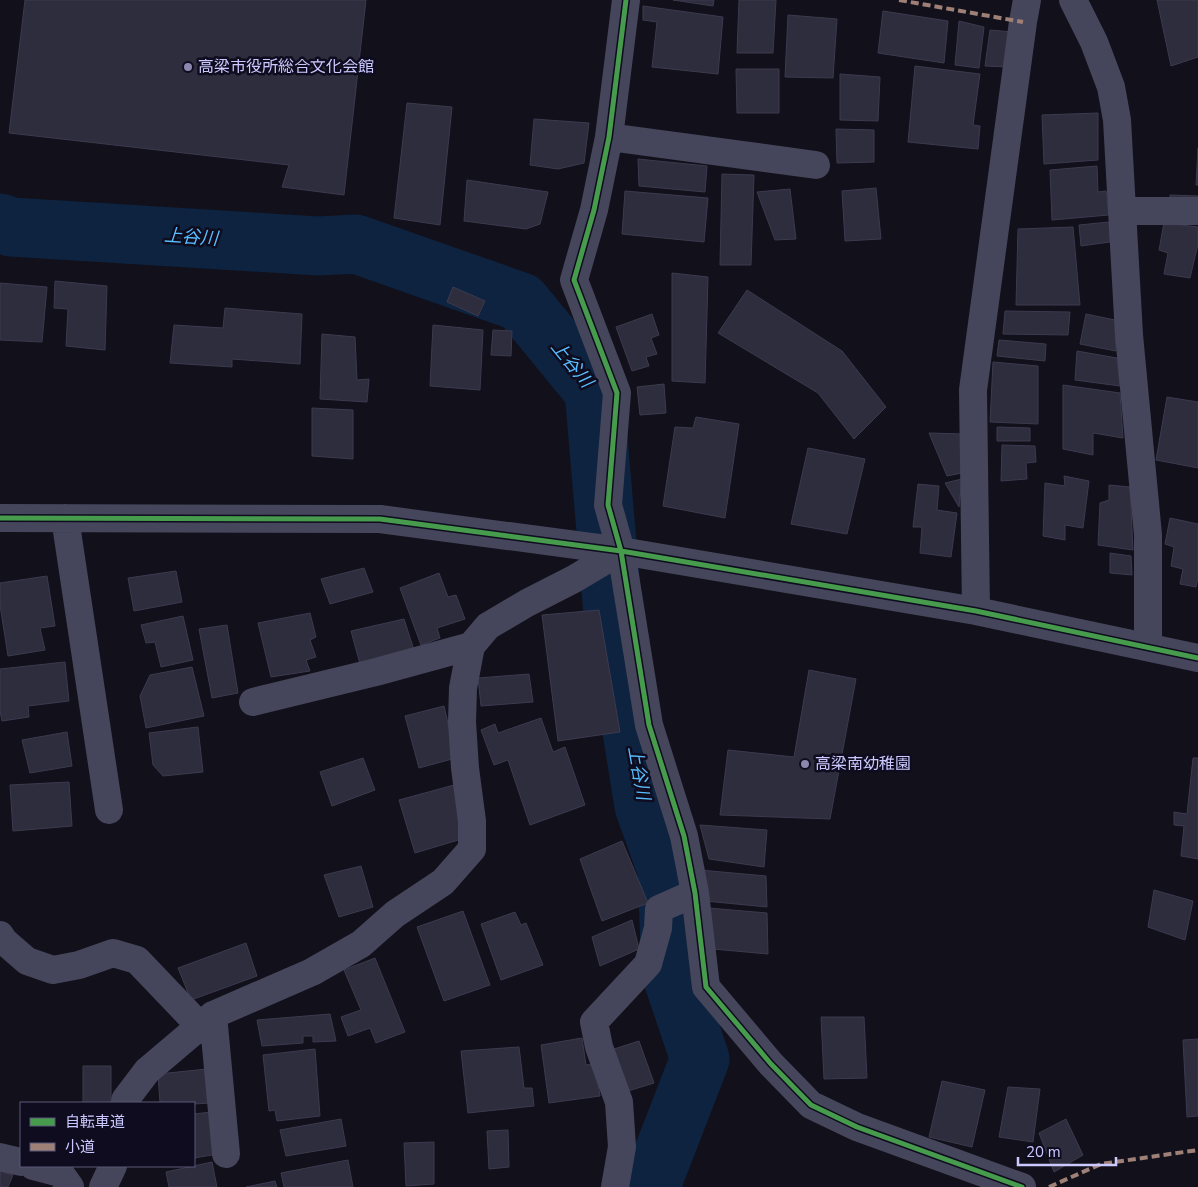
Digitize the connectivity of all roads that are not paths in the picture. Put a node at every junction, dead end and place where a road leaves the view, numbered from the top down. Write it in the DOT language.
graph roads {
  1 [pos="626,0"];
  2 [pos="1027,0"];
  3 [pos="1073,0"];
  4 [pos="609,137"];
  5 [pos="816,165"];
  6 [pos="1122,211"];
  7 [pos="1198,211"];
  8 [pos="0,518"];
  9 [pos="65,518"];
  10 [pos="621,551"];
  11 [pos="976,612"];
  12 [pos="471,646"];
  13 [pos="1148,646"];
  14 [pos="1198,658"];
  15 [pos="253,702"];
  16 [pos="109,810"];
  17 [pos="695,893"];
  18 [pos="0,935"];
  19 [pos="206,1020"];
  20 [pos="125,1102"];
  21 [pos="226,1154"];
  22 [pos="0,1156"];
  23 [pos="20,1162"];
  24 [pos="37,1167"];
  25 [pos="113,1167"];
  26 [pos="70,1187"];
  27 [pos="103,1187"];
  28 [pos="615,1187"];
  29 [pos="1022,1187"];
  1 -- 4 [label="street"];
  2 -- 11 [label="street"];
  3 -- 6 [label="street"];
  4 -- 5 [label="street"];
  4 -- 10 [label="street"];
  6 -- 7 [label="street"];
  6 -- 13 [label="street"];
  8 -- 9 [label="street"];
  9 -- 10 [label="street"];
  9 -- 16 [label="street"];
  10 -- 11 [label="street"];
  10 -- 12 [label="street"];
  10 -- 17 [label="street"];
  11 -- 13 [label="street"];
  12 -- 15 [label="street"];
  12 -- 19 [label="street"];
  13 -- 14 [label="street"];
  17 -- 28 [label="street"];
  17 -- 29 [label="street"];
  18 -- 19 [label="street"];
  19 -- 20 [label="street"];
  19 -- 21 [label="street"];
  22 -- 23 [label="street"];
  24 -- 26 [label="street"];
  25 -- 27 [label="street"];
}
